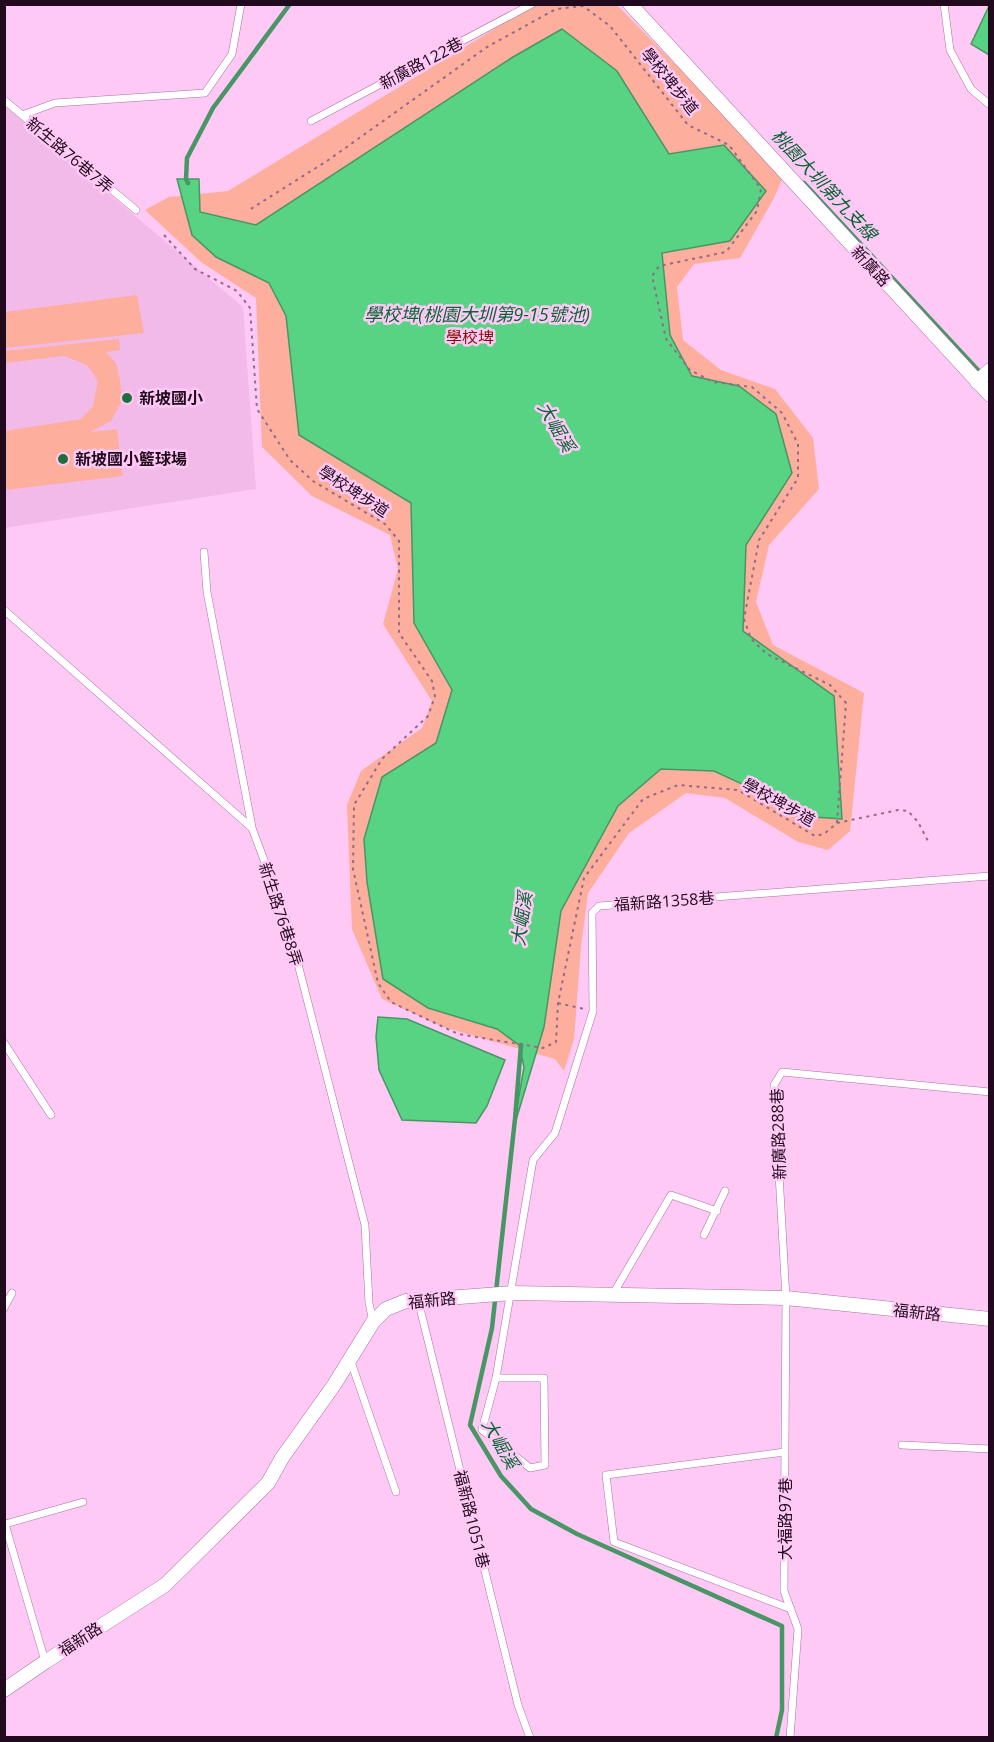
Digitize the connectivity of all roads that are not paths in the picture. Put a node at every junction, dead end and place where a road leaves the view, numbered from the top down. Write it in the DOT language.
graph roads {
  1 [pos="241,4"];
  2 [pos="532,4"];
  3 [pos="630,4"];
  4 [pos="944,4"];
  5 [pos="4,100"];
  6 [pos="990,105"];
  7 [pos="22,115"];
  8 [pos="311,121"];
  9 [pos="136,210"];
  10 [pos="990,370"];
  11 [pos="976,382"];
  12 [pos="990,395"];
  13 [pos="204,552"];
  14 [pos="4,610"];
  15 [pos="252,828"];
  16 [pos="990,876"];
  17 [pos="4,1043"];
  18 [pos="990,1092"];
  19 [pos="51,1115"];
  20 [pos="724,1191"];
  21 [pos="717,1211"];
  22 [pos="704,1235"];
  23 [pos="12,1293"];
  24 [pos="512,1293"];
  25 [pos="613,1294"];
  26 [pos="786,1298"];
  27 [pos="418,1300"];
  28 [pos="4,1308"];
  29 [pos="990,1319"];
  30 [pos="373,1322"];
  31 [pos="350,1359"];
  32 [pos="496,1378"];
  33 [pos="902,1444"];
  34 [pos="990,1449"];
  35 [pos="785,1452"];
  36 [pos="396,1492"];
  37 [pos="83,1502"];
  38 [pos="791,1609"];
  39 [pos="45,1662"];
  40 [pos="4,1690"];
  41 [pos="530,1737"];
  42 [pos="790,1737"];
  1 -- 7 [label="lane"];
  2 -- 8 [label="lane, 新廣路122巷"];
  3 -- 11 [label="street, 新廣路"];
  4 -- 6 [label="lane"];
  5 -- 7 [label="lane, 新生路76巷7弄"];
  7 -- 9 [label="lane, 新生路76巷7弄"];
  10 -- 11 [label="street"];
  11 -- 12 [label="street, 新廣路"];
  13 -- 15 [label="lane"];
  14 -- 15 [label="lane, 新生路76巷8弄"];
  15 -- 30 [label="lane, 新生路76巷8弄"];
  16 -- 24 [label="lane, 福新路1358巷"];
  17 -- 19 [label="lane"];
  18 -- 26 [label="lane, 新廣路288巷"];
  20 -- 21 [label="lane"];
  21 -- 22 [label="lane"];
  21 -- 25 [label="lane"];
  23 -- 28 [label="lane"];
  24 -- 25 [label="street, 福新路"];
  24 -- 27 [label="street, 福新路"];
  24 -- 32 [label="lane, 福新路1358巷"];
  25 -- 26 [label="street, 福新路"];
  26 -- 29 [label="street, 福新路"];
  26 -- 35 [label="lane, 大福路97巷"];
  27 -- 30 [label="street, 福新路"];
  27 -- 41 [label="lane, 福新路1051巷"];
  30 -- 31 [label="street, 福新路"];
  31 -- 36 [label="lane"];
  31 -- 39 [label="street, 福新路"];
  32 -- 32 [label="lane, 福新路1358巷"];
  33 -- 34 [label="lane"];
  35 -- 38 [label="lane, 大福路97巷"];
  35 -- 38 [label="lane"];
  37 -- 39 [label="lane"];
  38 -- 42 [label="lane, 大福路97巷"];
  39 -- 40 [label="street, 福新路"];
}
